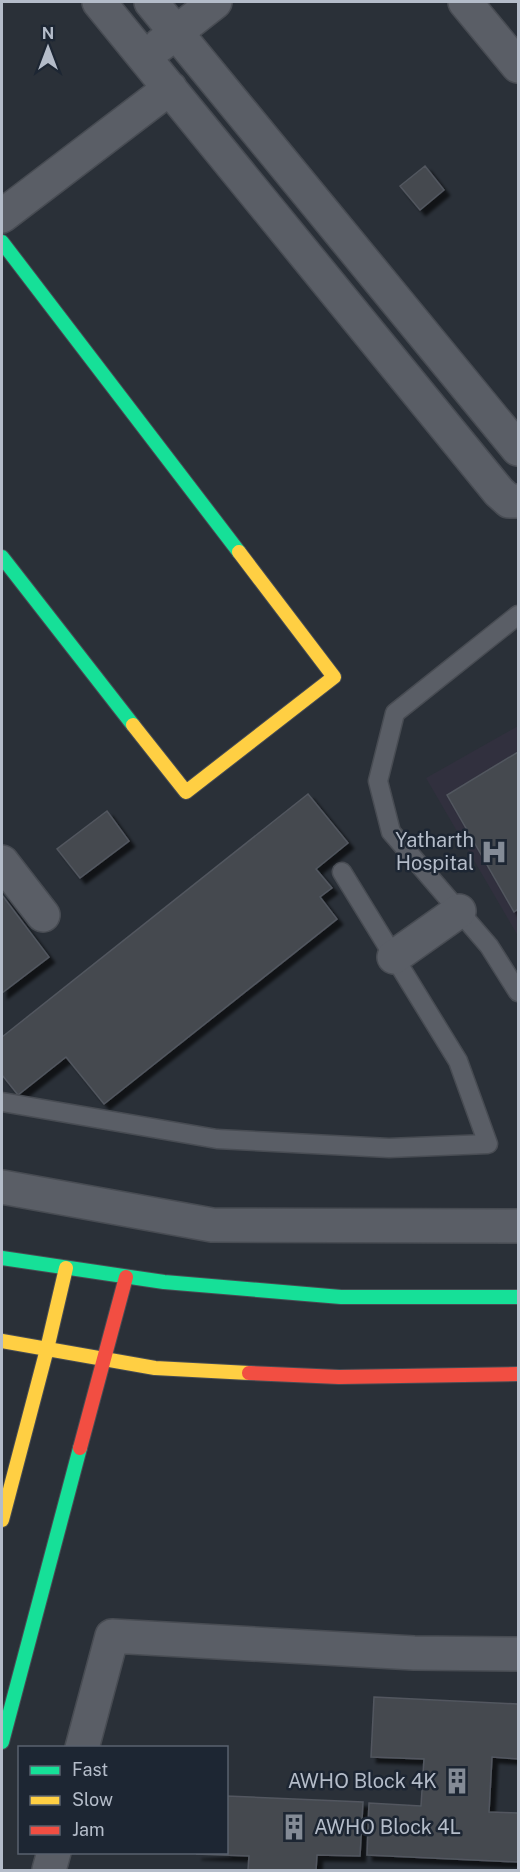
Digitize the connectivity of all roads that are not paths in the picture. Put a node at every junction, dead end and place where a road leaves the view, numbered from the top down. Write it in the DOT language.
graph roads {
  1 [pos="99,2"];
  2 [pos="151,2"];
  3 [pos="215,2"];
  4 [pos="465,2"];
  5 [pos="177,33"];
  6 [pos="144,57"];
  7 [pos="519,66"];
  8 [pos="170,88"];
  9 [pos="2,216"];
  10 [pos="2,242"];
  11 [pos="517,446"];
  12 [pos="482,471"];
  13 [pos="519,501"];
  14 [pos="2,557"];
  15 [pos="519,615"];
  16 [pos="2,862"];
  17 [pos="342,872"];
  18 [pos="459,911"];
  19 [pos="43,915"];
  20 [pos="394,957"];
  21 [pos="519,992"];
  22 [pos="2,1101"];
  23 [pos="2,1187"];
  24 [pos="519,1226"];
  25 [pos="2,1258"];
  26 [pos="66,1268"];
  27 [pos="126,1277"];
  28 [pos="519,1296"];
  29 [pos="2,1341"];
  30 [pos="47,1349"];
  31 [pos="105,1359"];
  32 [pos="519,1374"];
  33 [pos="2,1520"];
  34 [pos="519,1654"];
  35 [pos="2,1742"];
  36 [pos="83,1746"];
  37 [pos="53,1854"];
  38 [pos="49,1870"];
  1 -- 6 [label="street"];
  2 -- 5 [label="street"];
  3 -- 5 [label="street"];
  4 -- 7 [label="street"];
  5 -- 6 [label="street"];
  5 -- 11 [label="street"];
  6 -- 8 [label="street"];
  8 -- 9 [label="street"];
  8 -- 12 [label="street"];
  10 -- 14 [label="street"];
  11 -- 12 [label="street"];
  12 -- 13 [label="street"];
  15 -- 18 [label="lane"];
  16 -- 19 [label="street"];
  17 -- 20 [label="lane"];
  18 -- 20 [label="street"];
  18 -- 21 [label="lane"];
  20 -- 22 [label="lane"];
  23 -- 24 [label="street"];
  25 -- 26 [label="street"];
  26 -- 27 [label="street"];
  26 -- 30 [label="street"];
  27 -- 28 [label="street"];
  27 -- 31 [label="street"];
  29 -- 30 [label="street"];
  30 -- 31 [label="street"];
  30 -- 33 [label="street"];
  31 -- 32 [label="street"];
  31 -- 35 [label="street"];
  34 -- 36 [label="street"];
  37 -- 38 [label="street"];
}
